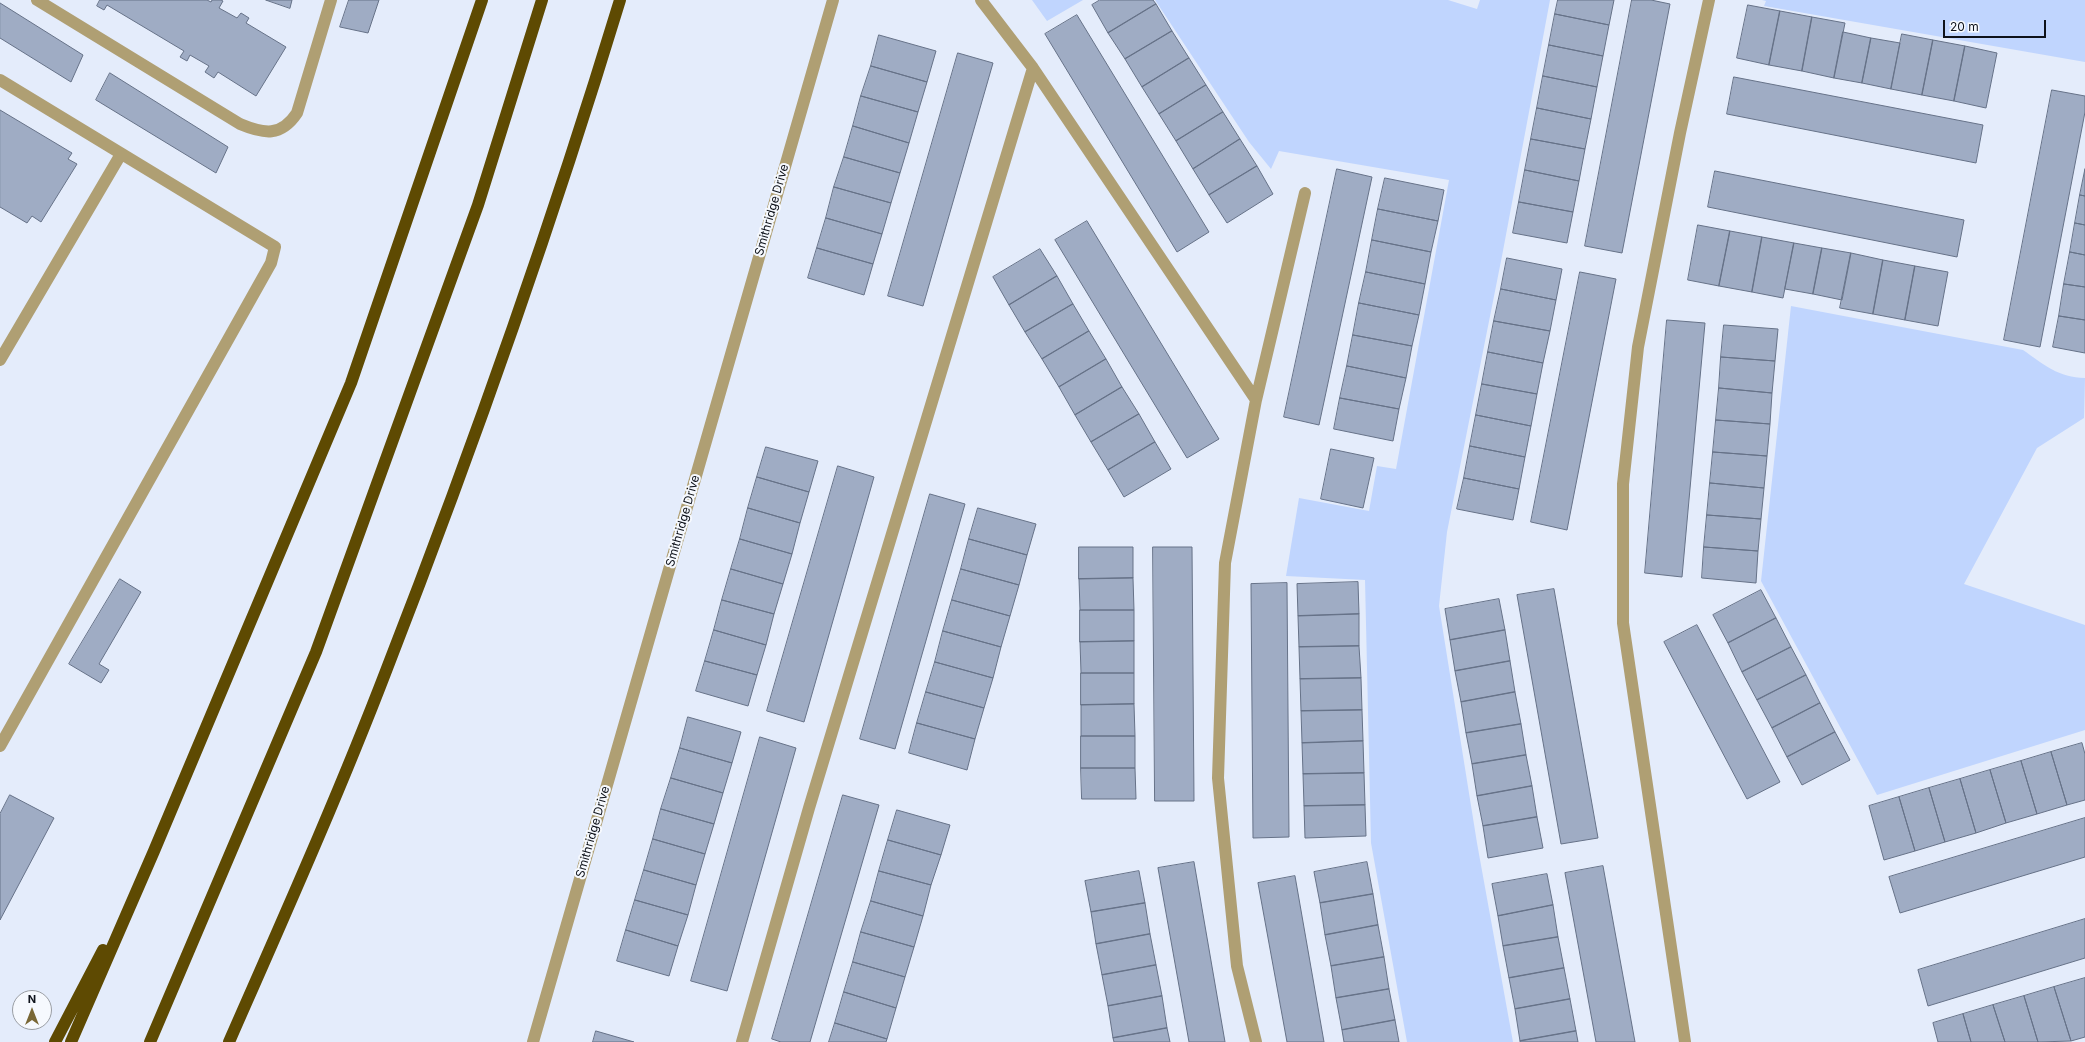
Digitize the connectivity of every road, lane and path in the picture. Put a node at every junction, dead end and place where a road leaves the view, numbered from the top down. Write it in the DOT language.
graph roads {
  1 [pos="37,0"];
  2 [pos="331,0"];
  3 [pos="482,0"];
  4 [pos="542,0"];
  5 [pos="620,0"];
  6 [pos="832,0"];
  7 [pos="982,0"];
  8 [pos="1709,0"];
  9 [pos="1032,68"];
  10 [pos="0,80"];
  11 [pos="121,154"];
  12 [pos="1305,193"];
  13 [pos="0,360"];
  14 [pos="1256,400"];
  15 [pos="0,746"];
  16 [pos="154,851"];
  17 [pos="55,1042"];
  18 [pos="71,1042"];
  19 [pos="150,1042"];
  20 [pos="229,1042"];
  21 [pos="533,1042"];
  22 [pos="742,1042"];
  23 [pos="1256,1042"];
  24 [pos="1685,1042"];
  1 -- 2 [label="street"];
  3 -- 16 [label="highway"];
  4 -- 19 [label="highway"];
  5 -- 20 [label="highway"];
  6 -- 21 [label="street, Smithridge Drive"];
  7 -- 9 [label="street"];
  8 -- 24 [label="street"];
  9 -- 14 [label="street"];
  9 -- 22 [label="street"];
  10 -- 11 [label="street"];
  11 -- 13 [label="street"];
  11 -- 15 [label="street"];
  12 -- 14 [label="street"];
  14 -- 23 [label="street"];
  16 -- 17 [label="highway"];
  16 -- 18 [label="highway"];
}
